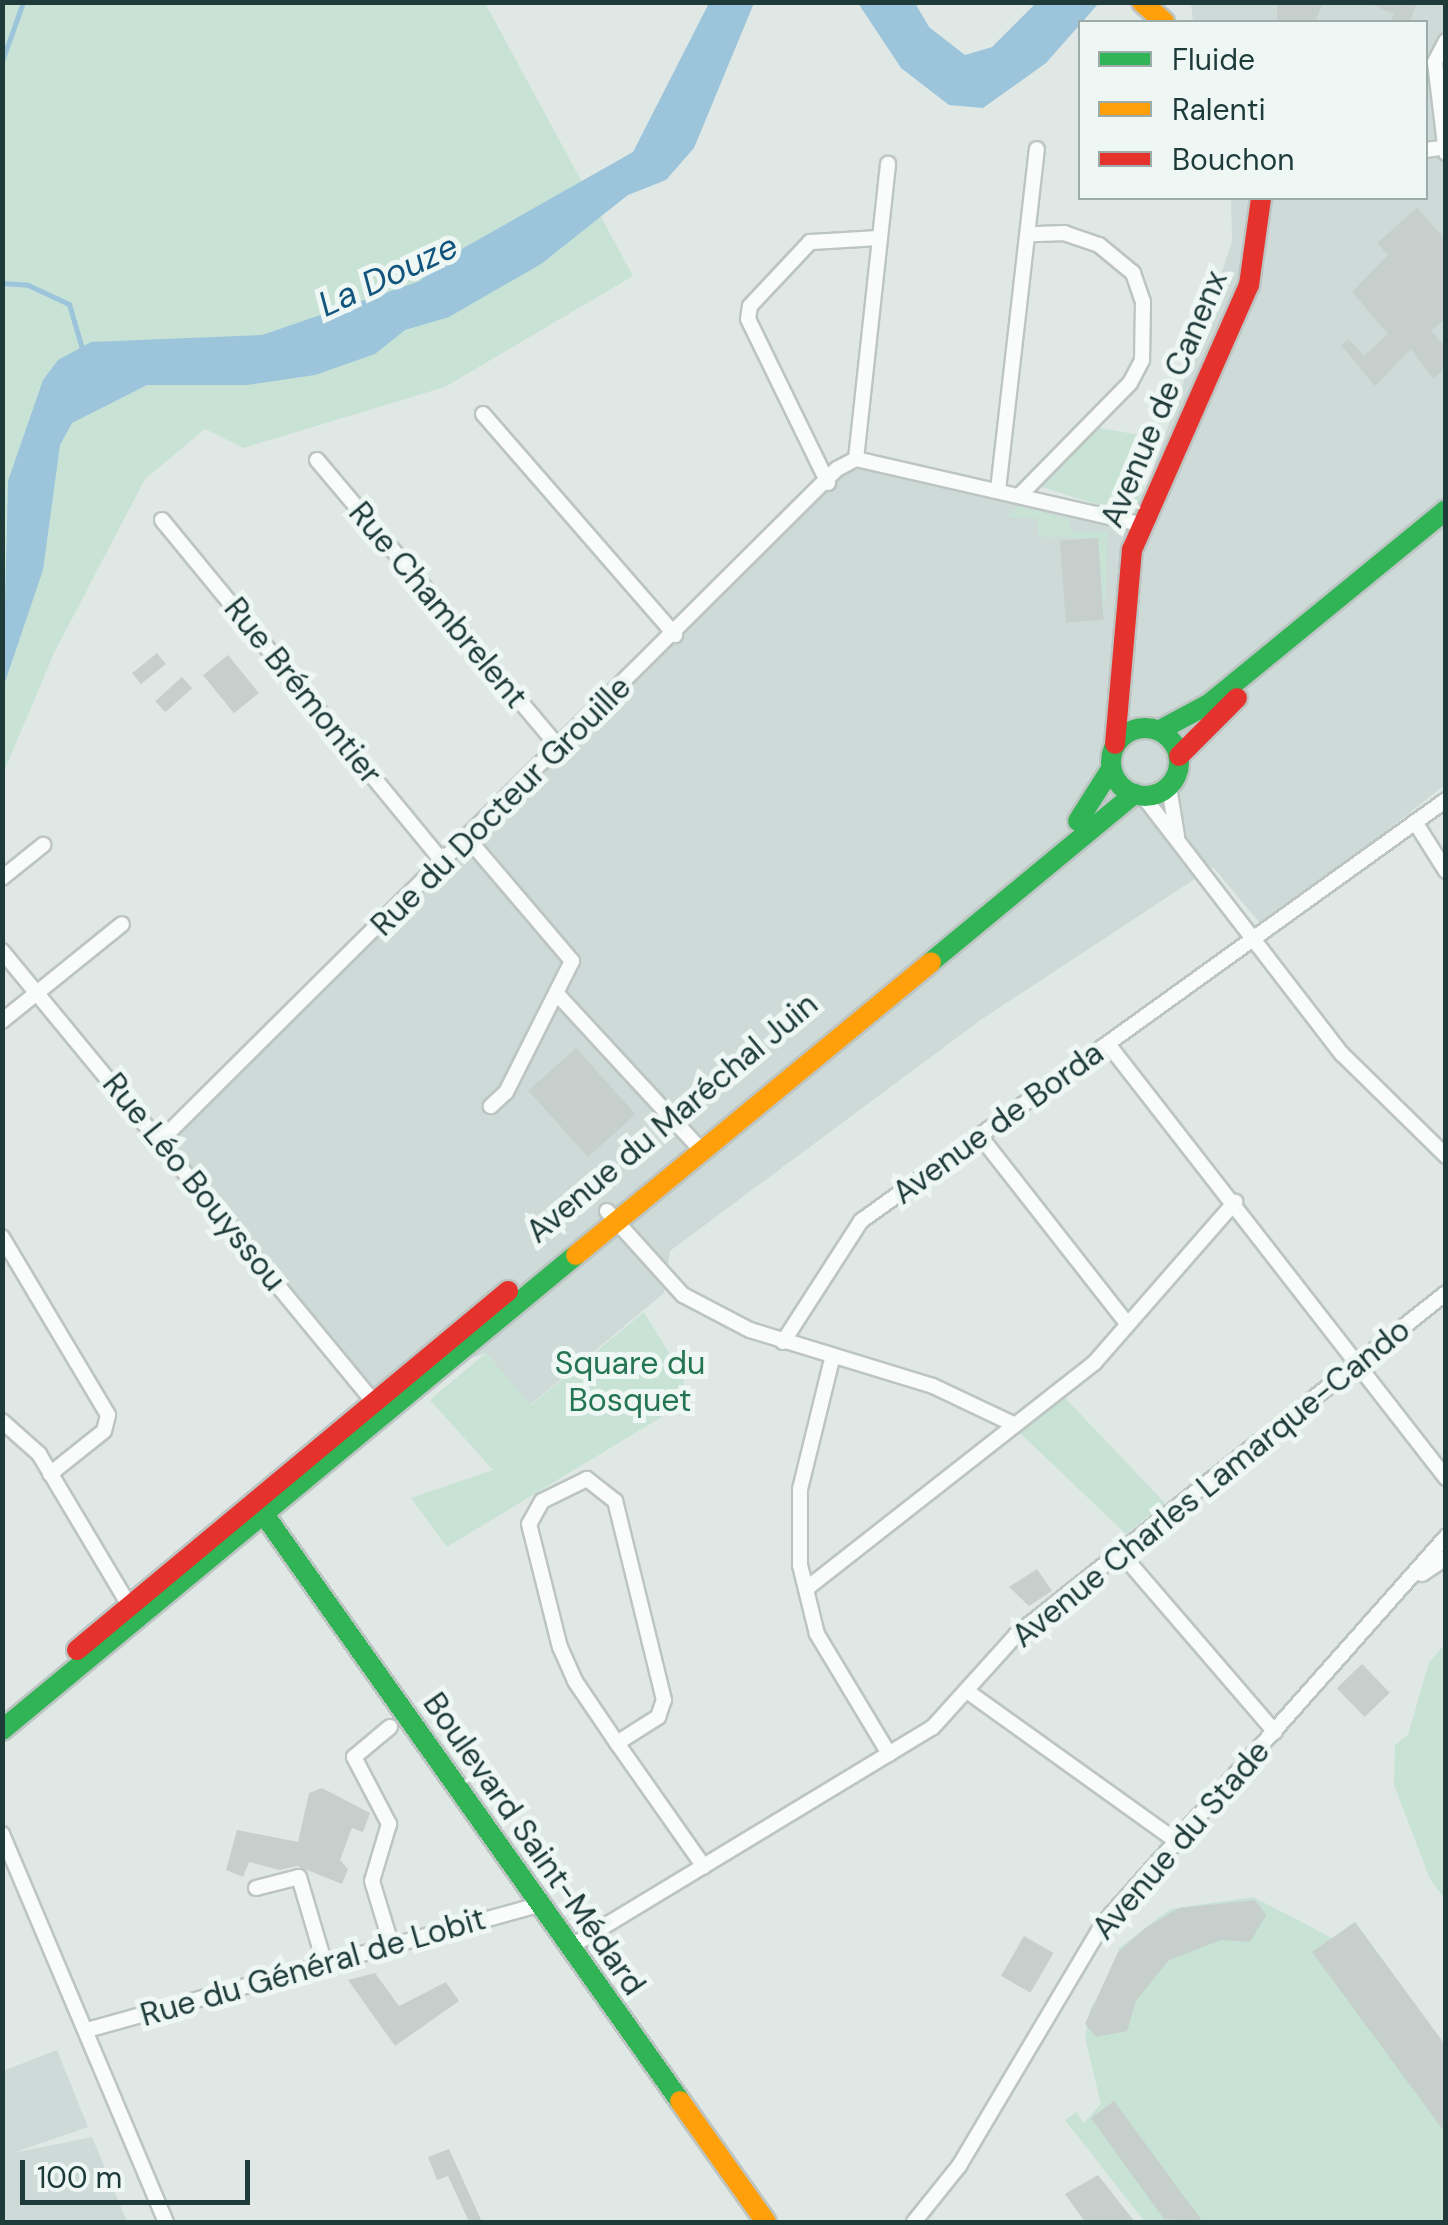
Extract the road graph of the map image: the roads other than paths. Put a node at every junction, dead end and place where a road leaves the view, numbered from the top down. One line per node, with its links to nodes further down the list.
1 (1142, 2): 2 (main road)
2 (1162, 20)
3 (1446, 40): 5 (street)
4 (1038, 149): 8 (street)
5 (1437, 150)
6 (888, 164): 9 (street)
7 (1261, 200): 18 (main road, Avenue de Canenx)
8 (1031, 234): 14 (street); 15 (street)
9 (880, 238): 11 (street); 13 (street)
10 (483, 414): 20 (street)
11 (856, 459): 13 (street, Rue du Docteur Grouille); 14 (street)
12 (317, 460): 24 (street, Rue Chambrelent)
13 (828, 483): 20 (street, Rue du Docteur Grouille)
14 (998, 490): 15 (street)
15 (1020, 495): 18 (street)
16 (1446, 510): 22 (main road)
17 (162, 520): 34 (street, Rue Brémontier)
18 (1140, 524): 21 (main road, Avenue de Canenx)
19 (1446, 526): 25 (main road)
20 (675, 635): 24 (street, Rue du Docteur Grouille)
21 (1122, 684): 22 (main road); 23 (main road, Avenue de Canenx)
22 (1156, 729): 23 (main road); 25 (main road)
23 (1116, 744): 26 (main road)
24 (560, 749): 32 (street, Rue du Docteur Grouille)
25 (1179, 756): 27 (main road)
26 (1111, 769): 28 (main road); 47 (main road, Avenue du Maréchal Juin)
27 (1169, 786): 28 (main road); 31 (street)
28 (1138, 795): 31 (street); 47 (main road, Avenue du Maréchal Juin)
29 (1446, 800): 30 (street, Avenue de Borda)
30 (1415, 822): 35 (street); 38 (street, Avenue de Borda)
31 (1177, 836): 38 (street)
32 (469, 840): 34 (street, Rue du Docteur Grouille); 41 (street)
33 (42, 846): 36 (street)
34 (444, 863): 46 (street, Rue du Docteur Grouille)
35 (1446, 871)
36 (2, 878)
37 (122, 924): 40 (street)
38 (1253, 941): 43 (street, Avenue de Borda); 48 (street)
39 (2, 951): 40 (street, Rue Léo Bouyssou)
40 (37, 993): 42 (street); 46 (street, Rue Léo Bouyssou)
41 (558, 995): 44 (street); 47 (street)
42 (2, 1021)
43 (1108, 1044): 45 (street, Avenue de Borda); 49 (street)
44 (490, 1106)
45 (980, 1136): 53 (street); 54 (street, Avenue de Borda)
46 (160, 1140): 57 (street, Rue Léo Bouyssou)
47 (696, 1144): 50 (main road, Avenue du Maréchal Juin)
48 (1446, 1156)
49 (1235, 1202): 53 (street); 56 (street)
50 (611, 1215): 54 (street); 57 (main road, Avenue du Maréchal Juin)
51 (2, 1238): 60 (street)
52 (1446, 1293): 56 (street, Avenue Charles Lamarque-Cando)
53 (1126, 1322): 59 (street)
54 (783, 1342): 55 (street)
55 (832, 1359): 59 (street); 67 (street)
56 (1361, 1361): 61 (street); 64 (street, Avenue Charles Lamarque-Cando)
57 (379, 1408): 62 (main road, Avenue du Maréchal Juin)
58 (2, 1421): 60 (street)
59 (1012, 1424): 67 (street)
60 (50, 1474): 68 (street)
61 (1446, 1478)
62 (259, 1507): 68 (main road, Avenue du Maréchal Juin); 80 (main road, Boulevard Saint-Médard)
63 (1446, 1538): 66 (street, Avenue du Stade)
64 (1121, 1553): 69 (street, Avenue Charles Lamarque-Cando); 73 (street)
65 (1446, 1558): 66 (street, Avenue du Stade)
66 (1413, 1580): 73 (street, Avenue du Stade)
67 (806, 1589): 75 (street)
68 (133, 1613): 70 (main road); 72 (main road)
69 (970, 1694): 75 (street, Avenue Charles Lamarque-Cando); 77 (street)
70 (2, 1714)
71 (390, 1727): 82 (street)
72 (2, 1730)
73 (1275, 1732): 77 (street, Avenue du Stade)
74 (618, 1743): 74 (street); 78 (street)
75 (889, 1754): 78 (street, Avenue Charles Lamarque-Cando)
76 (2, 1834): 84 (street)
77 (1175, 1840): 87 (street, Avenue du Stade)
78 (704, 1867): 81 (street, Avenue Charles Lamarque-Cando)
79 (256, 1888): 83 (street)
80 (540, 1904): 81 (main road, Boulevard Saint-Médard); 82 (street, Rue du Général de Lobit)
81 (570, 1946): 86 (main road, Boulevard Saint-Médard)
82 (392, 1947): 83 (street, Rue du Général de Lobit)
83 (325, 1965): 84 (street, Rue du Général de Lobit)
84 (87, 2030): 85 (street)
85 (166, 2222)
86 (766, 2222)
87 (914, 2222)

